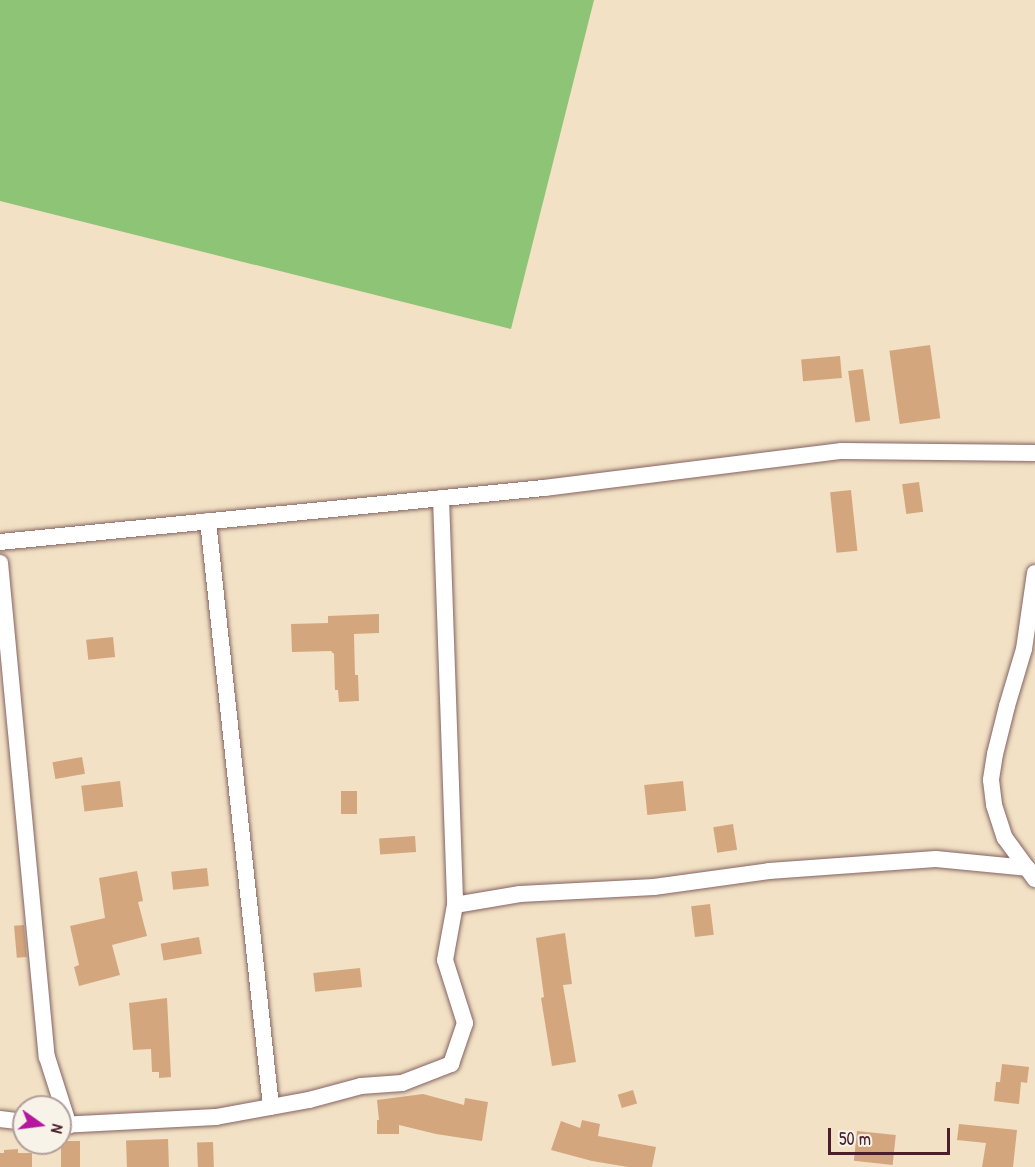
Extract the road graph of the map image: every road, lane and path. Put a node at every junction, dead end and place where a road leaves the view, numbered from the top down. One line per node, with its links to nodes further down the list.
1 (1035, 453): 2 (street)
2 (441, 498): 3 (street); 8 (street)
3 (208, 521): 4 (street); 10 (street)
4 (0, 542)
5 (0, 563): 9 (street)
6 (1035, 573): 7 (street)
7 (1031, 873): 8 (street)
8 (455, 905): 10 (street)
9 (56, 1095)
10 (271, 1107): 11 (street)
11 (72, 1126)

